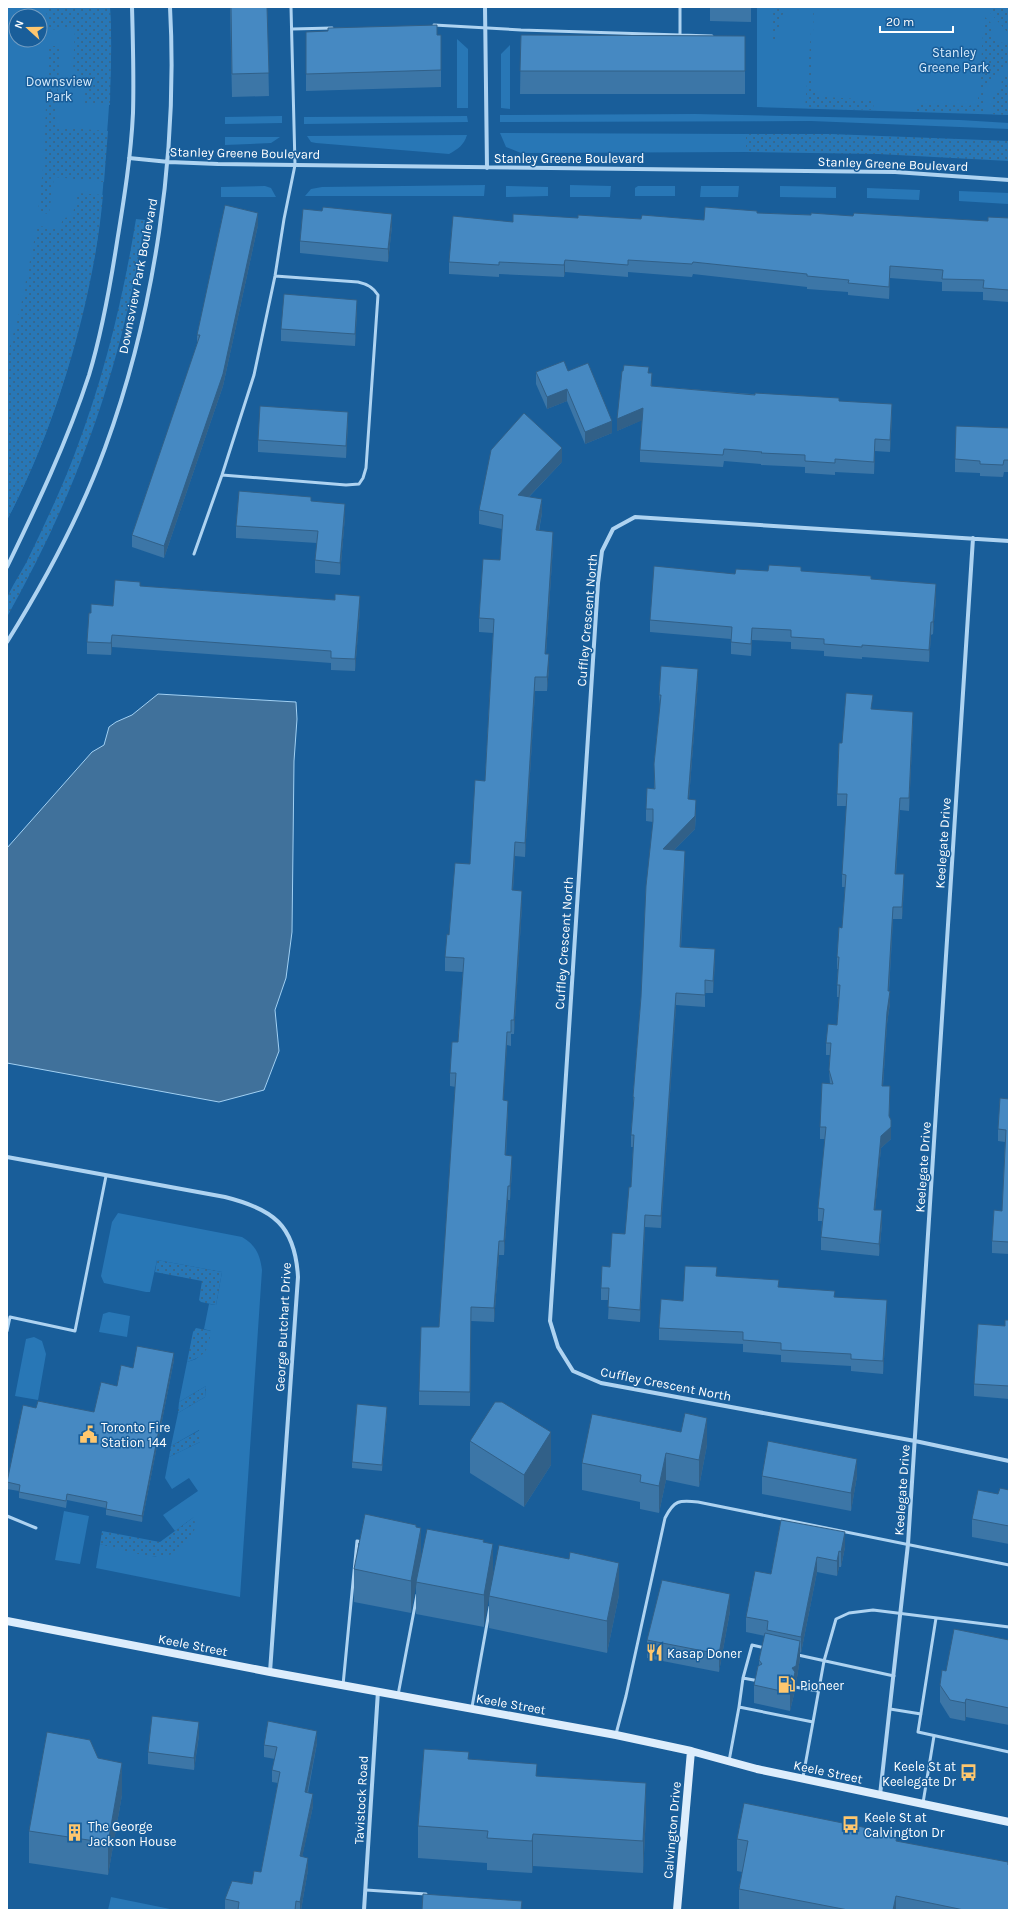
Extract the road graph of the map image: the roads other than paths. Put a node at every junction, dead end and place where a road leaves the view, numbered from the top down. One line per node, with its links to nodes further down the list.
1 (132, 7): 12 (street, Downsview Park Boulevard)
2 (170, 7): 13 (street, Downsview Park Boulevard)
3 (291, 7): 9 (lane)
4 (485, 7): 8 (street)
5 (680, 7): 10 (lane)
6 (432, 25): 8 (lane)
7 (339, 28): 9 (lane)
8 (486, 28): 10 (lane); 15 (street)
9 (292, 29): 14 (lane)
10 (680, 34): 11 (lane)
11 (715, 36)
12 (129, 158): 13 (street, Stanley Greene Boulevard); 22 (street, Downsview Park Boulevard)
13 (169, 162): 14 (street, Stanley Greene Boulevard); 23 (street, Downsview Park Boulevard)
14 (295, 165): 15 (street, Stanley Greene Boulevard); 17 (lane)
15 (487, 168): 16 (street, Stanley Greene Boulevard)
16 (1009, 180)
17 (275, 276): 18 (lane); 18 (lane)
18 (222, 476): 21 (lane)
19 (973, 538): 20 (street, Cuffley Crescent North); 27 (street, Keelegate Drive); 27 (street, Cuffley Crescent North)
20 (1009, 541)
21 (194, 554)
22 (7, 567)
23 (7, 642)
24 (7, 1157): 25 (street, George Butchart Drive)
25 (106, 1176): 26 (lane); 43 (street, George Butchart Drive)
26 (7, 1331)
27 (915, 1441): 28 (street, Cuffley Crescent North); 32 (street, Keelegate Drive)
28 (1009, 1461)
29 (7, 1516): 30 (lane)
30 (36, 1528)
31 (365, 1542): 47 (lane)
32 (908, 1544): 33 (lane); 36 (street, Keelegate Drive); 57 (lane)
33 (1009, 1565)
34 (418, 1592): 51 (lane)
35 (491, 1600): 53 (lane)
36 (900, 1613): 37 (lane); 42 (lane); 44 (street, Keelegate Drive)
37 (936, 1618): 39 (lane); 55 (lane)
38 (7, 1621): 43 (main road, Keele Street)
39 (1009, 1627)
40 (766, 1648): 45 (lane)
41 (795, 1655): 42 (lane)
42 (824, 1661): 44 (lane); 50 (lane)
43 (270, 1672): 47 (main road, Keele Street)
44 (894, 1676): 54 (street, Keelegate Drive)
45 (743, 1678): 46 (lane); 52 (lane)
46 (759, 1680)
47 (343, 1685): 49 (main road, Keele Street)
48 (795, 1687): 50 (lane)
49 (378, 1691): 51 (main road, Keele Street); 66 (street, Tavistock Road)
50 (818, 1691): 56 (lane)
51 (398, 1695): 53 (main road, Keele Street)
52 (739, 1707): 56 (lane); 61 (lane)
53 (472, 1708): 57 (main road, Keele Street)
54 (890, 1709): 55 (lane); 63 (street, Keelegate Drive)
55 (921, 1714): 58 (lane)
56 (813, 1722): 62 (lane)
57 (616, 1735): 59 (main road, Keele Street)
58 (934, 1736): 60 (lane); 64 (lane)
59 (691, 1751): 61 (main road, Keele Street); 69 (main road, Calvington Drive)
60 (1009, 1752)
61 (729, 1761): 62 (main road, Keele Street)
62 (803, 1779): 63 (main road, Keele Street)
63 (880, 1795): 64 (main road, Keele Street)
64 (923, 1804): 65 (main road, Keele Street)
65 (1009, 1822)
66 (366, 1890): 67 (lane); 68 (street, Tavistock Road)
67 (429, 1894)
68 (364, 1910)
69 (677, 1910)

